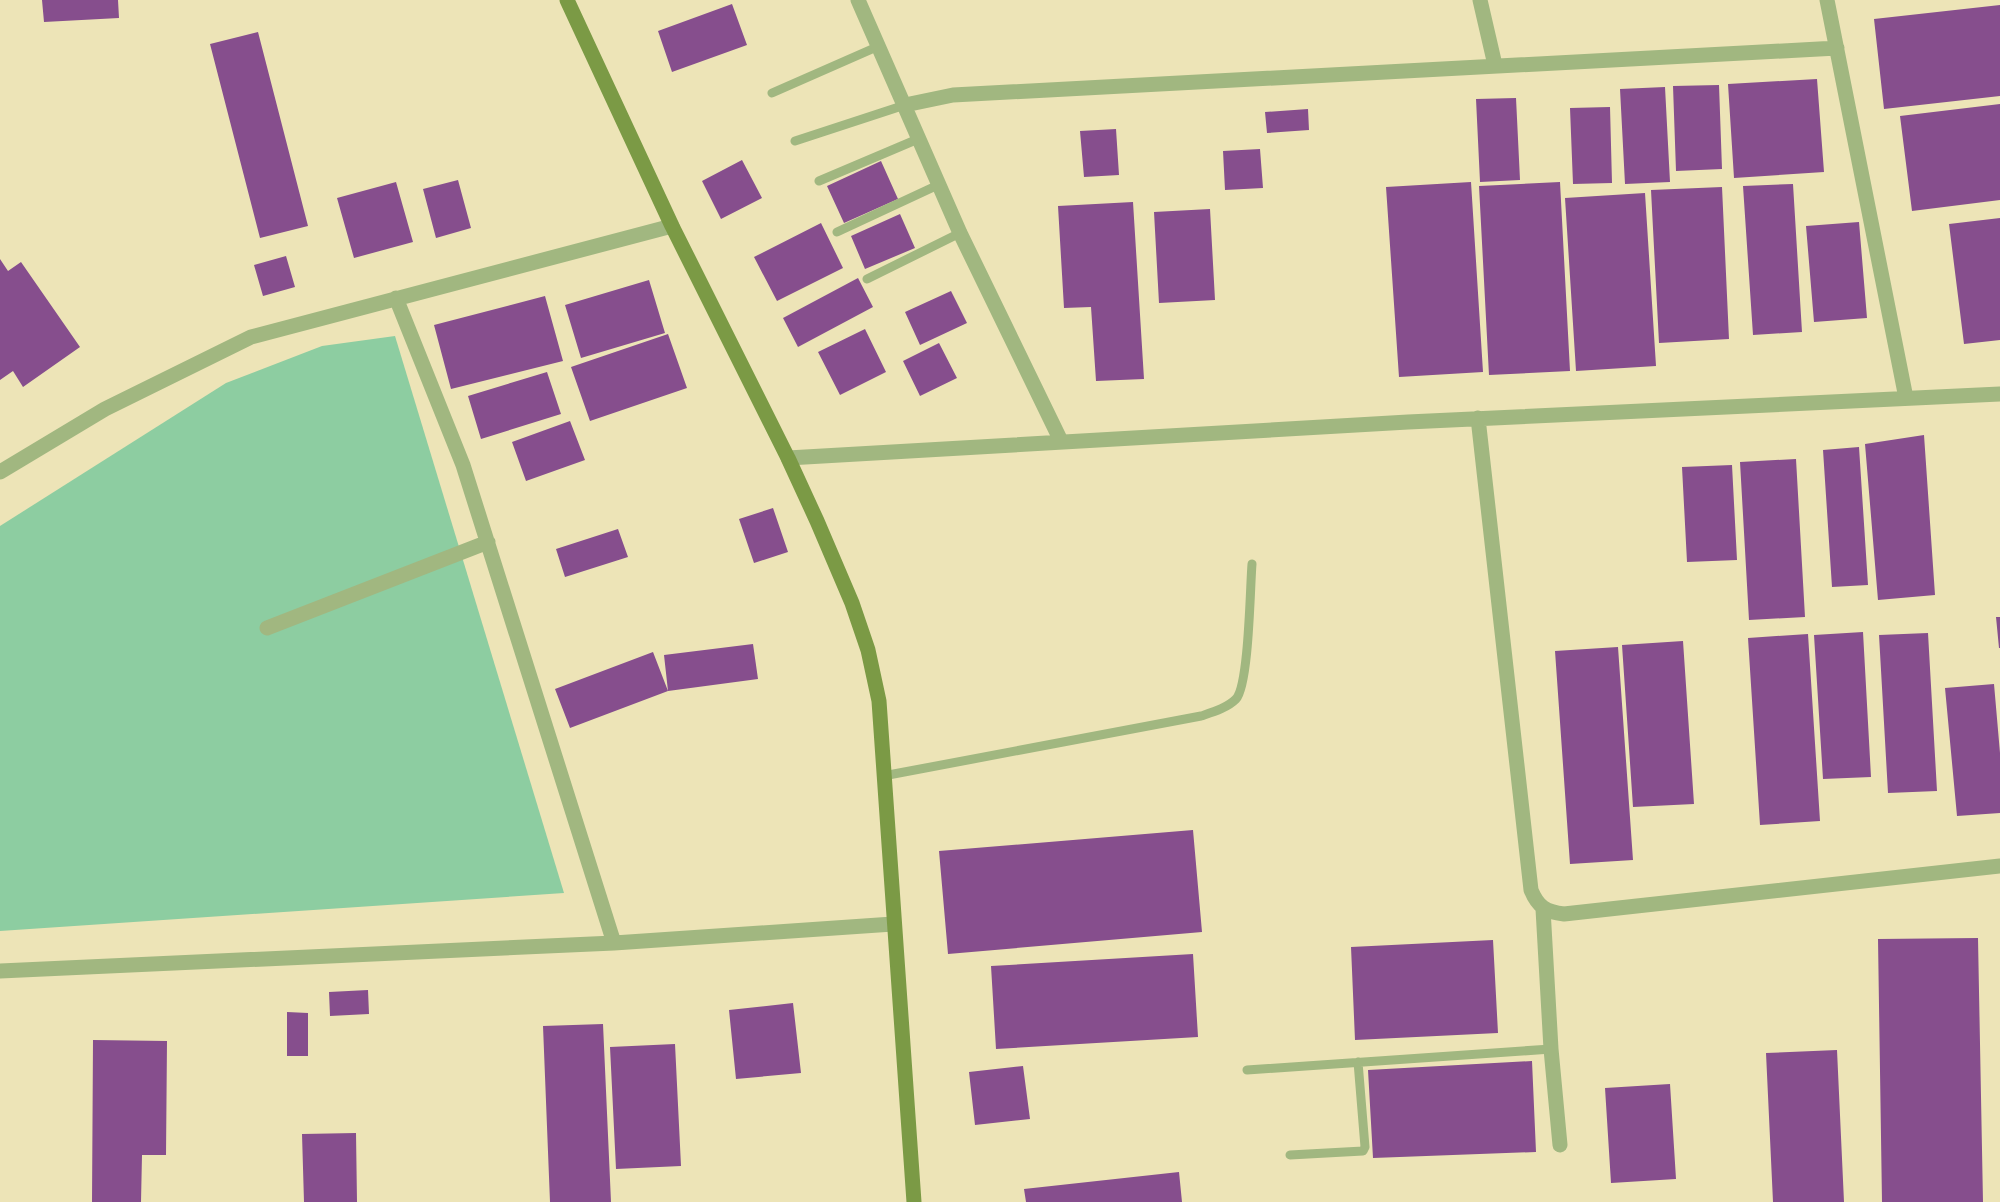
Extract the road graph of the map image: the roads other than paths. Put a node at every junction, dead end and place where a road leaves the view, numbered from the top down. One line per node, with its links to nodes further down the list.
1 (567, 0): 14 (street)
2 (858, 0): 5 (street)
3 (1480, 0): 7 (street)
4 (1827, 0): 6 (street)
5 (879, 46): 8 (lane); 9 (street)
6 (1837, 48): 7 (street); 20 (street)
7 (1496, 65): 9 (street)
8 (772, 93)
9 (905, 105): 10 (street); 11 (lane)
10 (918, 139): 12 (lane); 13 (street)
11 (795, 141)
12 (819, 181)
13 (938, 185): 15 (lane); 16 (street)
14 (672, 226): 18 (street); 23 (street)
15 (837, 232)
16 (960, 233): 17 (lane); 22 (street)
17 (867, 279)
18 (396, 298): 24 (street); 25 (street)
19 (2000, 394): 20 (street)
20 (1906, 398): 21 (street)
21 (1478, 418): 22 (street); 30 (street)
22 (1060, 441): 23 (street)
23 (788, 458): 28 (street)
24 (0, 472)
25 (488, 542): 27 (street); 32 (street)
26 (1252, 564): 28 (lane)
27 (267, 628)
28 (883, 776): 31 (street)
29 (2000, 866): 30 (street)
30 (1543, 909): 34 (street)
31 (893, 924): 32 (street); 39 (street)
32 (614, 943): 33 (street)
33 (0, 971)
34 (1551, 1049): 35 (lane); 37 (street)
35 (1358, 1062): 36 (lane); 38 (lane)
36 (1247, 1070)
37 (1560, 1145)
38 (1290, 1155)
39 (914, 1202)

